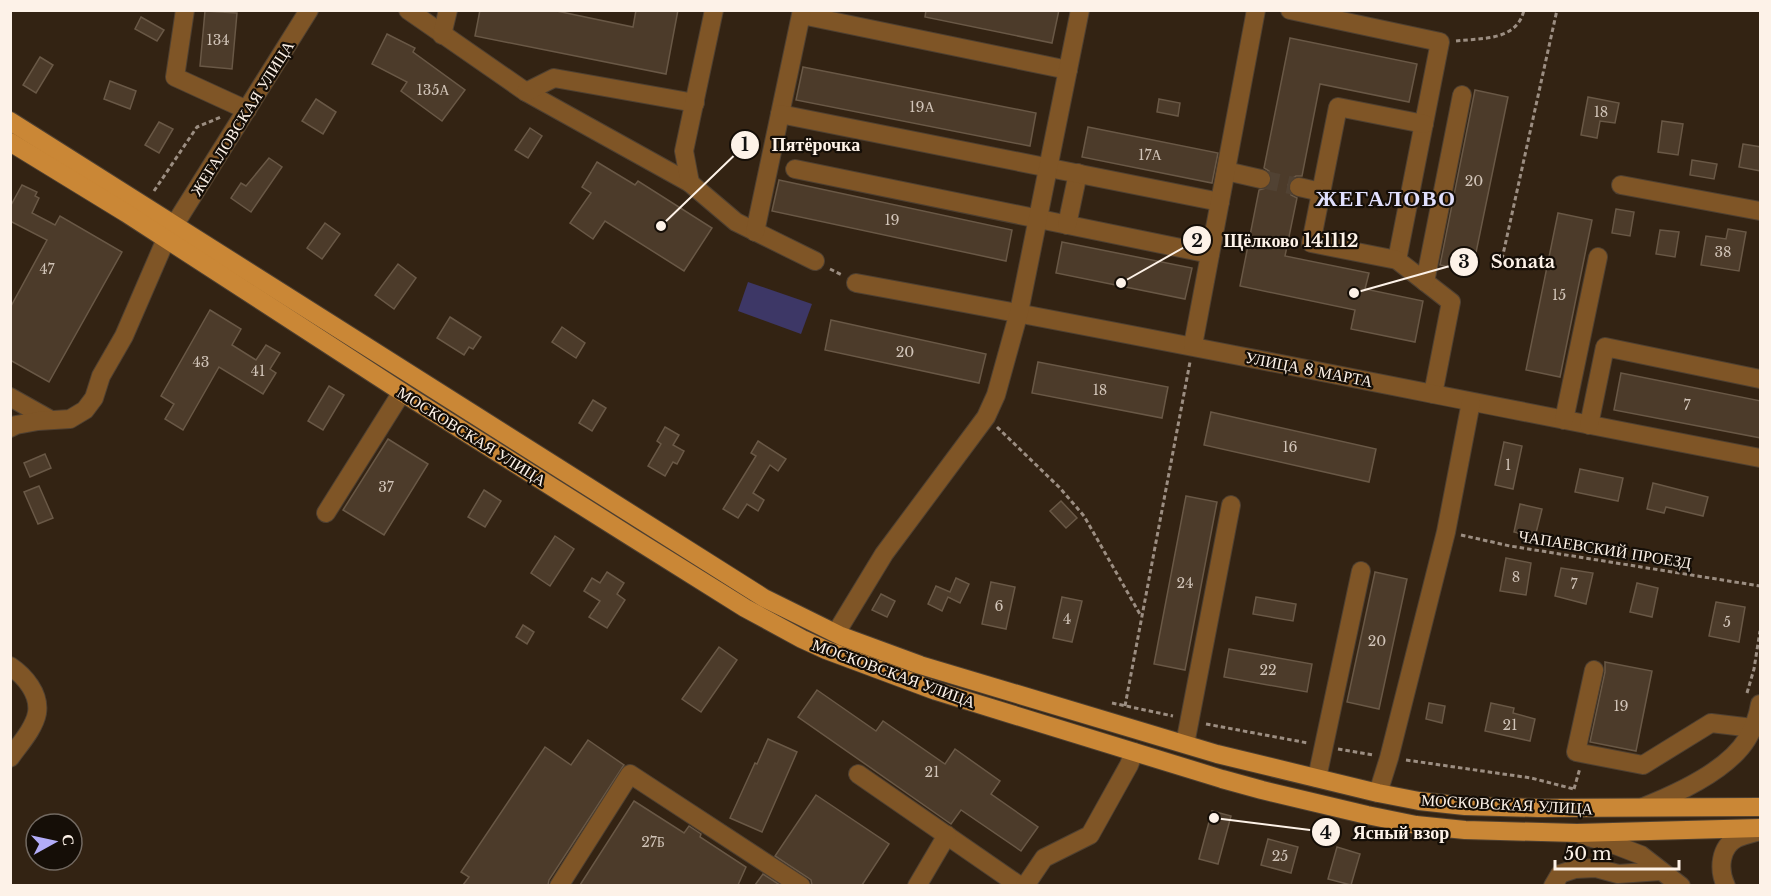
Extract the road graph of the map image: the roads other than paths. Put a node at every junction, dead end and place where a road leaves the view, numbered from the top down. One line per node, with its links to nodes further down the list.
1 (185, 10): 15 (street)
2 (309, 10): 15 (street, ЖЕГАЛОВСКАЯ УЛИЦА)
3 (408, 10): 10 (street)
4 (448, 10): 10 (street)
5 (714, 10): 14 (street)
6 (1080, 10): 11 (street)
7 (1256, 10): 22 (street)
8 (1290, 10): 18 (street)
9 (802, 13): 11 (street); 16 (street)
10 (442, 34): 12 (street)
11 (1068, 70): 20 (street)
12 (526, 92): 14 (street); 25 (street)
13 (1462, 95): 39 (street)
14 (695, 103): 25 (street)
15 (247, 110): 33 (street, ЖЕГАЛОВСКАЯ УЛИЦА)
16 (780, 114): 20 (street); 34 (street)
17 (10, 121): 33 (main road, МОСКОВСКАЯ УЛИЦА)
18 (1424, 124): 28 (street); 37 (street)
19 (10, 142): 33 (main road, МОСКОВСКАЯ УЛИЦА)
20 (1048, 166): 23 (street); 31 (street)
21 (795, 169): 31 (street)
22 (1226, 171): 24 (street); 29 (street)
23 (1078, 173): 29 (street); 32 (street)
24 (1262, 179)
25 (690, 183): 34 (street)
26 (1622, 185): 30 (street)
27 (1299, 188): 28 (street)
28 (1321, 192): 37 (street)
29 (1220, 202): 35 (street)
30 (1761, 211)
31 (1038, 219): 32 (street); 41 (street)
32 (1067, 225): 35 (street)
33 (171, 232): 44 (main road, МОСКОВСКАЯ УЛИЦА); 48 (street, ЖЕГАЛОВСКАЯ УЛИЦА); 56 (main road, МОСКОВСКАЯ УЛИЦА)
34 (755, 232): 38 (street)
35 (1210, 254): 42 (street)
36 (1598, 257): 49 (street)
37 (1397, 260): 39 (street)
38 (815, 261)
39 (1425, 282): 45 (street)
40 (856, 283): 41 (street, УЛИЦА 8 МАРТА)
41 (1019, 312): 42 (street, УЛИЦА 8 МАРТА); 56 (street)
42 (1193, 345): 45 (street, УЛИЦА 8 МАРТА)
43 (1761, 379): 50 (street)
44 (402, 392): 54 (street); 62 (main road, МОСКОВСКАЯ УЛИЦА)
45 (1433, 394): 47 (street, УЛИЦА 8 МАРТА)
46 (10, 397): 48 (street)
47 (1471, 402): 49 (street, УЛИЦА 8 МАРТА); 66 (street)
48 (51, 420): 51 (street, ЖЕГАЛОВСКАЯ УЛИЦА)
49 (1564, 420): 50 (street, УЛИЦА 8 МАРТА)
50 (1589, 425): 52 (street, УЛИЦА 8 МАРТА)
51 (10, 428)
52 (1761, 458)
53 (1231, 504): 61 (street)
54 (326, 513)
55 (1361, 571): 65 (street)
56 (836, 633): 61 (main road, МОСКОВСКАЯ УЛИЦА)
57 (10, 666): 63 (street)
58 (1594, 670): 60 (street)
59 (1761, 704): 60 (street)
60 (1745, 727): 68 (street)
61 (1185, 744): 65 (main road, МОСКОВСКАЯ УЛИЦА)
62 (1134, 752): 70 (main road, МОСКОВСКАЯ УЛИЦА); 77 (street)
63 (10, 758)
64 (858, 774): 71 (street)
65 (1317, 778): 66 (main road, МОСКОВСКАЯ УЛИЦА)
66 (1378, 793): 68 (main road, МОСКОВСКАЯ УЛИЦА)
67 (1761, 807): 68 (main road, МОСКОВСКАЯ УЛИЦА)
68 (1641, 808)
69 (1761, 829): 70 (main road, МОСКОВСКАЯ УЛИЦА); 80 (street)
70 (1577, 833): 72 (street)
71 (947, 835): 75 (street); 76 (street)
72 (1661, 871): 78 (street); 79 (street)
73 (560, 885): 74 (street)
74 (801, 885)
75 (917, 885)
76 (1020, 885)
77 (1025, 885)
78 (1553, 885)
79 (1681, 885)
80 (1726, 885)

